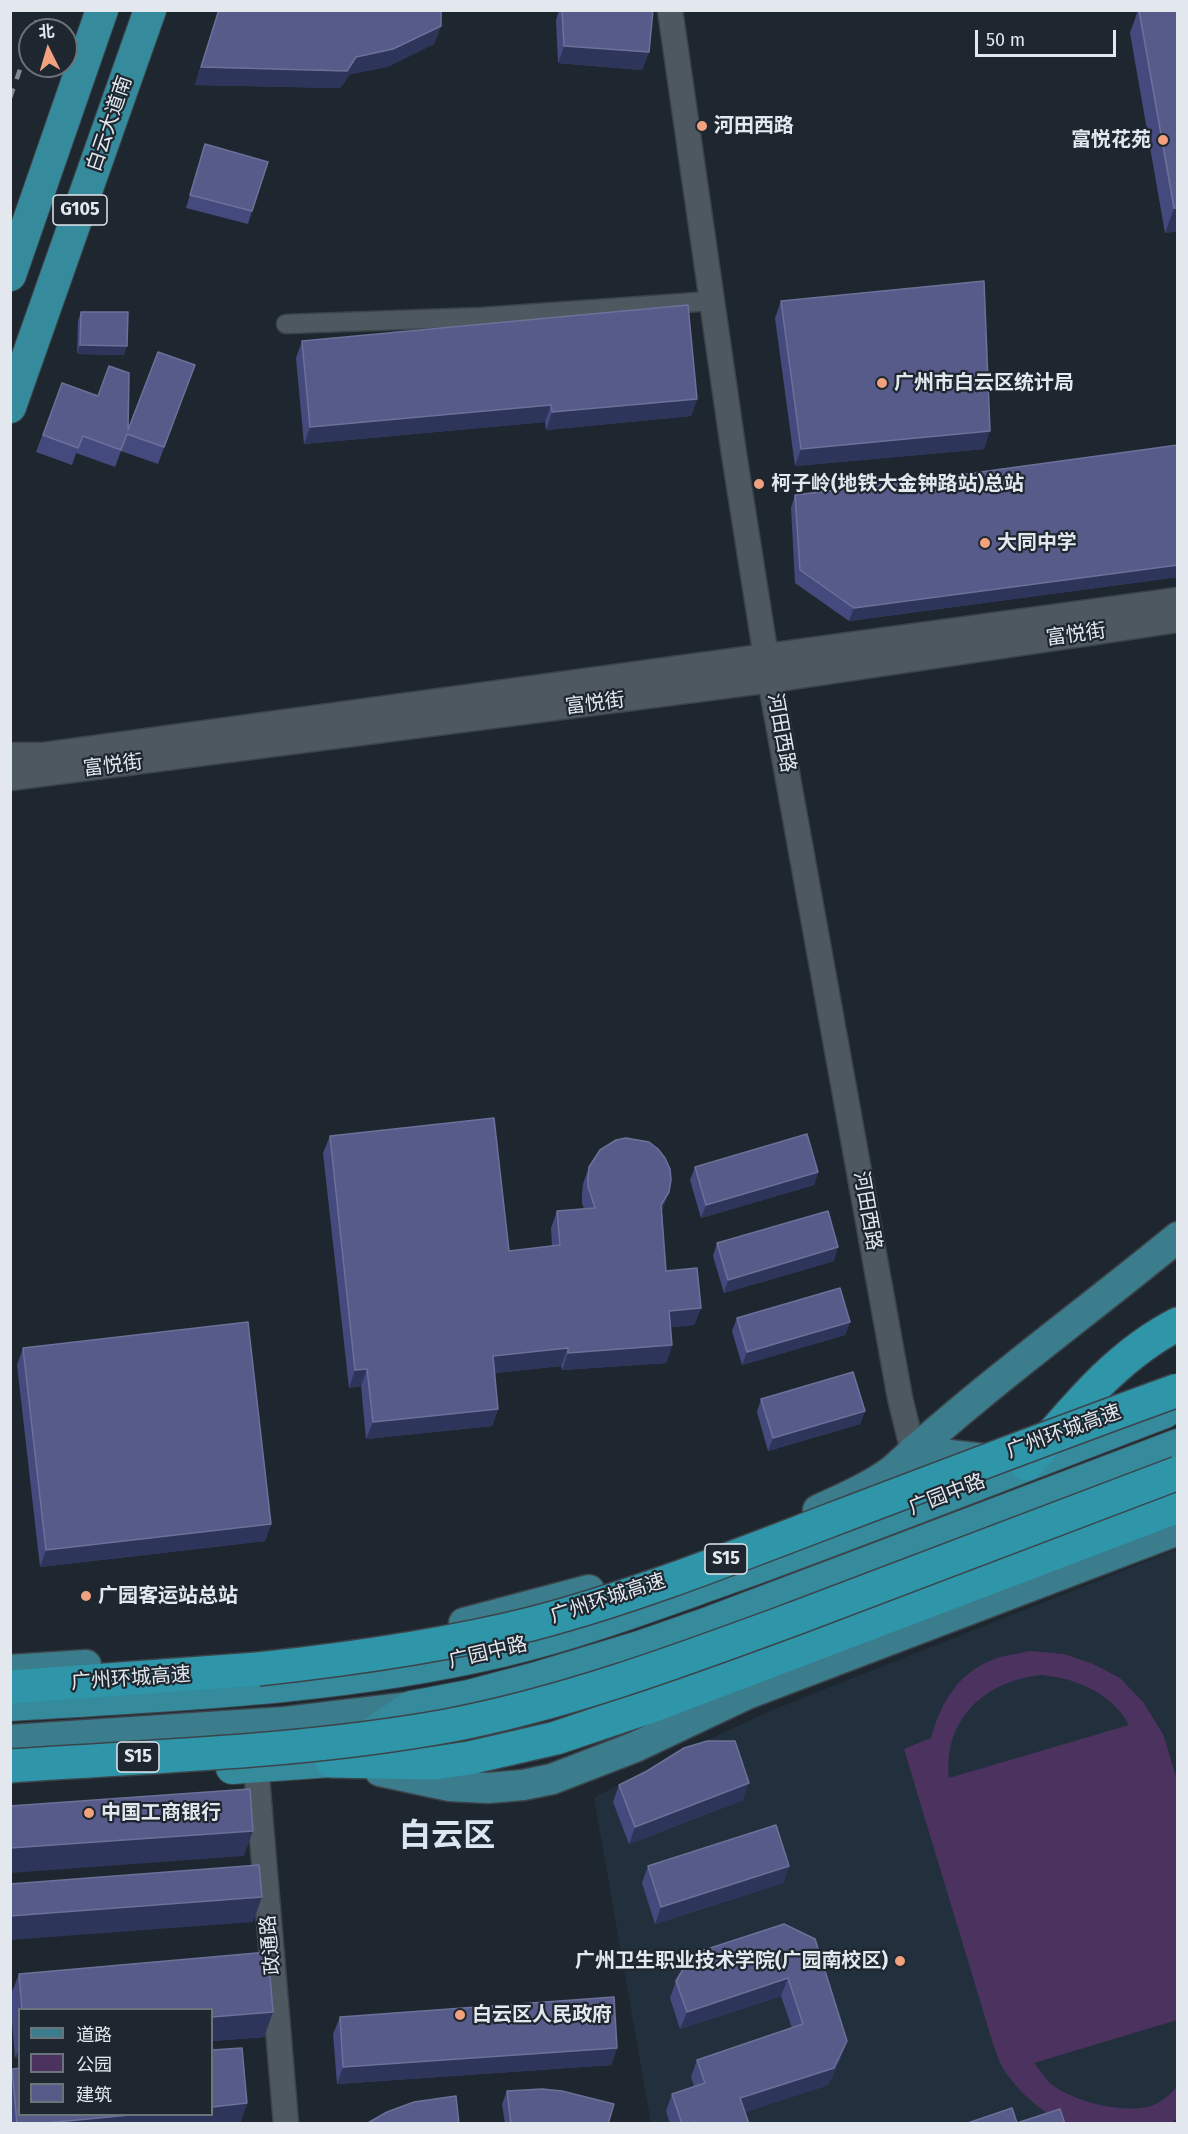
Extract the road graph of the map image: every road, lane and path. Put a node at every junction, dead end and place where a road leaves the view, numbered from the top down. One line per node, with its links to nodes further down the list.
1 (102, 10): 4 (highway, G105)
2 (670, 10): 5 (street, 河田西路)
3 (150, 11): 7 (highway, 白云大道南 / G105)
4 (10, 275)
5 (712, 301): 6 (street); 11 (street, 河田西路)
6 (286, 324)
7 (10, 407)
8 (1178, 600): 10 (street, 富悦街)
9 (1178, 620): 10 (street, 富悦街)
10 (939, 644): 11 (street, 富悦街)
11 (769, 668): 12 (street, 富悦街); 13 (street, 富悦街); 19 (street, 河田西路)
12 (10, 755)
13 (10, 778)
14 (1178, 1237): 19 (main road)
15 (1178, 1324): 20 (highway)
16 (1178, 1390): 33 (highway, 广州环城高速 / S15, bridge)
17 (1178, 1407): 20 (highway, 广园中路)
18 (1178, 1445): 27 (highway, 广园中路)
19 (913, 1451): 20 (main road); 25 (main road)
20 (1027, 1464): 26 (highway, 广园中路)
21 (1178, 1473): 40 (highway, S15, bridge)
22 (1178, 1487): 28 (main road)
23 (1178, 1506): 39 (highway)
24 (1178, 1530): 39 (main road)
25 (732, 1542): 26 (main road); 29 (main road)
26 (795, 1554): 32 (highway, 广园中路)
27 (842, 1573): 28 (main road); 30 (highway, 广园中路)
28 (942, 1578): 30 (main road)
29 (412, 1634): 31 (main road); 32 (main road)
30 (601, 1659): 35 (highway, 广园中路)
31 (10, 1670)
32 (341, 1680): 34 (highway, 广园中路)
33 (10, 1687)
34 (10, 1705)
35 (411, 1707): 36 (main road, 广园中路); 39 (highway)
36 (234, 1726): 37 (main road, 广园中路); 39 (main road)
37 (10, 1740)
38 (10, 1759): 42 (highway)
39 (332, 1761): 41 (highway)
40 (10, 1766)
41 (256, 1766): 42 (highway); 44 (street, 政通路)
42 (54, 1779): 43 (main road)
43 (10, 1782)
44 (286, 2124)

